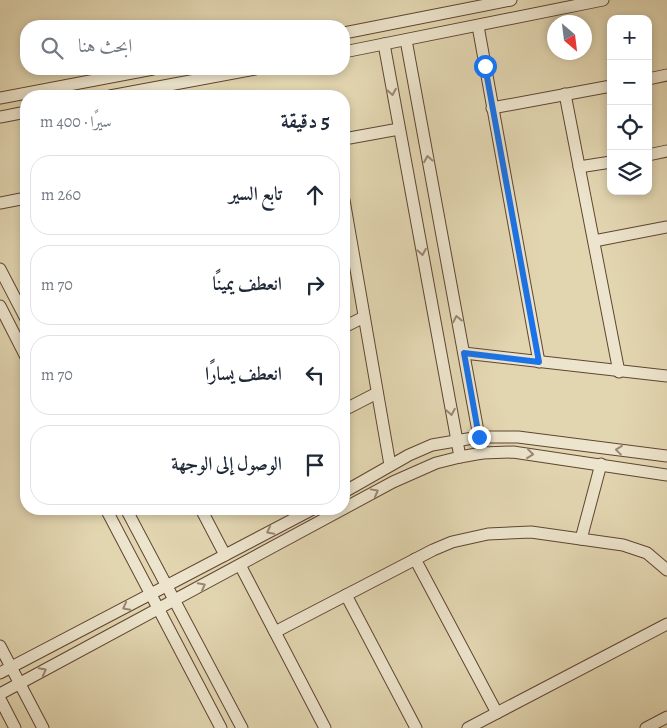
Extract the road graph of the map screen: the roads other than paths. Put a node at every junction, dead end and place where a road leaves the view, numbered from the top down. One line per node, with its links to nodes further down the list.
1 (511, 0): 4 (street)
2 (603, 0): 3 (street)
3 (478, 26): 5 (street); 18 (street)
4 (350, 31)
5 (406, 40): 6 (street); 38 (street, one-way to 5)
6 (384, 44): 7 (street); 21 (street, one-way to 21)
7 (350, 51)
8 (121, 75): 13 (street)
9 (231, 75): 14 (street)
10 (667, 75): 11 (street)
11 (652, 78)
12 (607, 87): 16 (street)
13 (42, 90)
14 (171, 90)
15 (20, 94): 17 (street)
16 (565, 94): 18 (street); 26 (street)
17 (0, 98)
18 (492, 108): 39 (street)
19 (20, 113): 20 (street)
20 (0, 117)
21 (399, 129): 22 (street); 45 (street, one-way to 45)
22 (350, 139)
23 (667, 151): 24 (street)
24 (652, 154)
25 (607, 163): 26 (street)
26 (579, 168): 30 (street)
27 (20, 199): 28 (street)
28 (0, 203)
29 (667, 228): 30 (street)
30 (594, 241): 40 (street)
31 (350, 242): 35 (street)
32 (0, 269): 34 (street)
33 (0, 306): 37 (street)
34 (20, 307)
35 (364, 317): 36 (street); 42 (street)
36 (350, 324)
37 (20, 344)
38 (464, 353): 39 (street); 44 (street)
39 (539, 362): 40 (street)
40 (619, 372): 41 (street)
41 (667, 376)
42 (377, 393): 43 (street); 50 (street)
43 (350, 407)
44 (479, 437): 45 (street); 46 (street); 47 (street, one-way to 44)
45 (456, 439): 48 (street); 50 (street)
46 (482, 453): 48 (street); 49 (street, one-way to 49)
47 (667, 456)
48 (460, 457): 53 (street, one-way to 48)
49 (601, 464): 51 (street); 59 (street)
50 (390, 465): 52 (street)
51 (667, 474)
52 (350, 488)
53 (350, 506)
54 (109, 515): 65 (street)
55 (129, 515): 64 (street)
56 (204, 515): 60 (street)
57 (302, 515): 60 (street, one-way to 60)
58 (333, 515): 62 (street, one-way to 58)
59 (582, 539): 61 (street); 63 (street)
60 (225, 555): 64 (street)
61 (415, 559): 66 (street); 77 (street)
62 (240, 565): 67 (street, one-way to 62); 70 (street)
63 (667, 570)
64 (167, 586): 65 (street); 67 (street)
65 (151, 594): 68 (street); 72 (street, one-way to 72)
66 (346, 595): 70 (street); 84 (street)
67 (174, 600): 68 (street); 82 (street)
68 (158, 609): 74 (street, one-way to 68); 81 (street)
69 (667, 624): 77 (street)
70 (275, 632): 83 (street)
71 (0, 646): 72 (street)
72 (11, 667): 73 (street); 74 (street)
73 (0, 673)
74 (20, 683): 75 (street); 80 (street)
75 (0, 694)
76 (0, 699): 79 (street)
77 (497, 713): 85 (street)
78 (667, 717): 86 (street)
79 (15, 728)
80 (43, 728)
81 (221, 728)
82 (242, 728)
83 (326, 728)
84 (416, 728)
85 (468, 728)
86 (646, 728)

